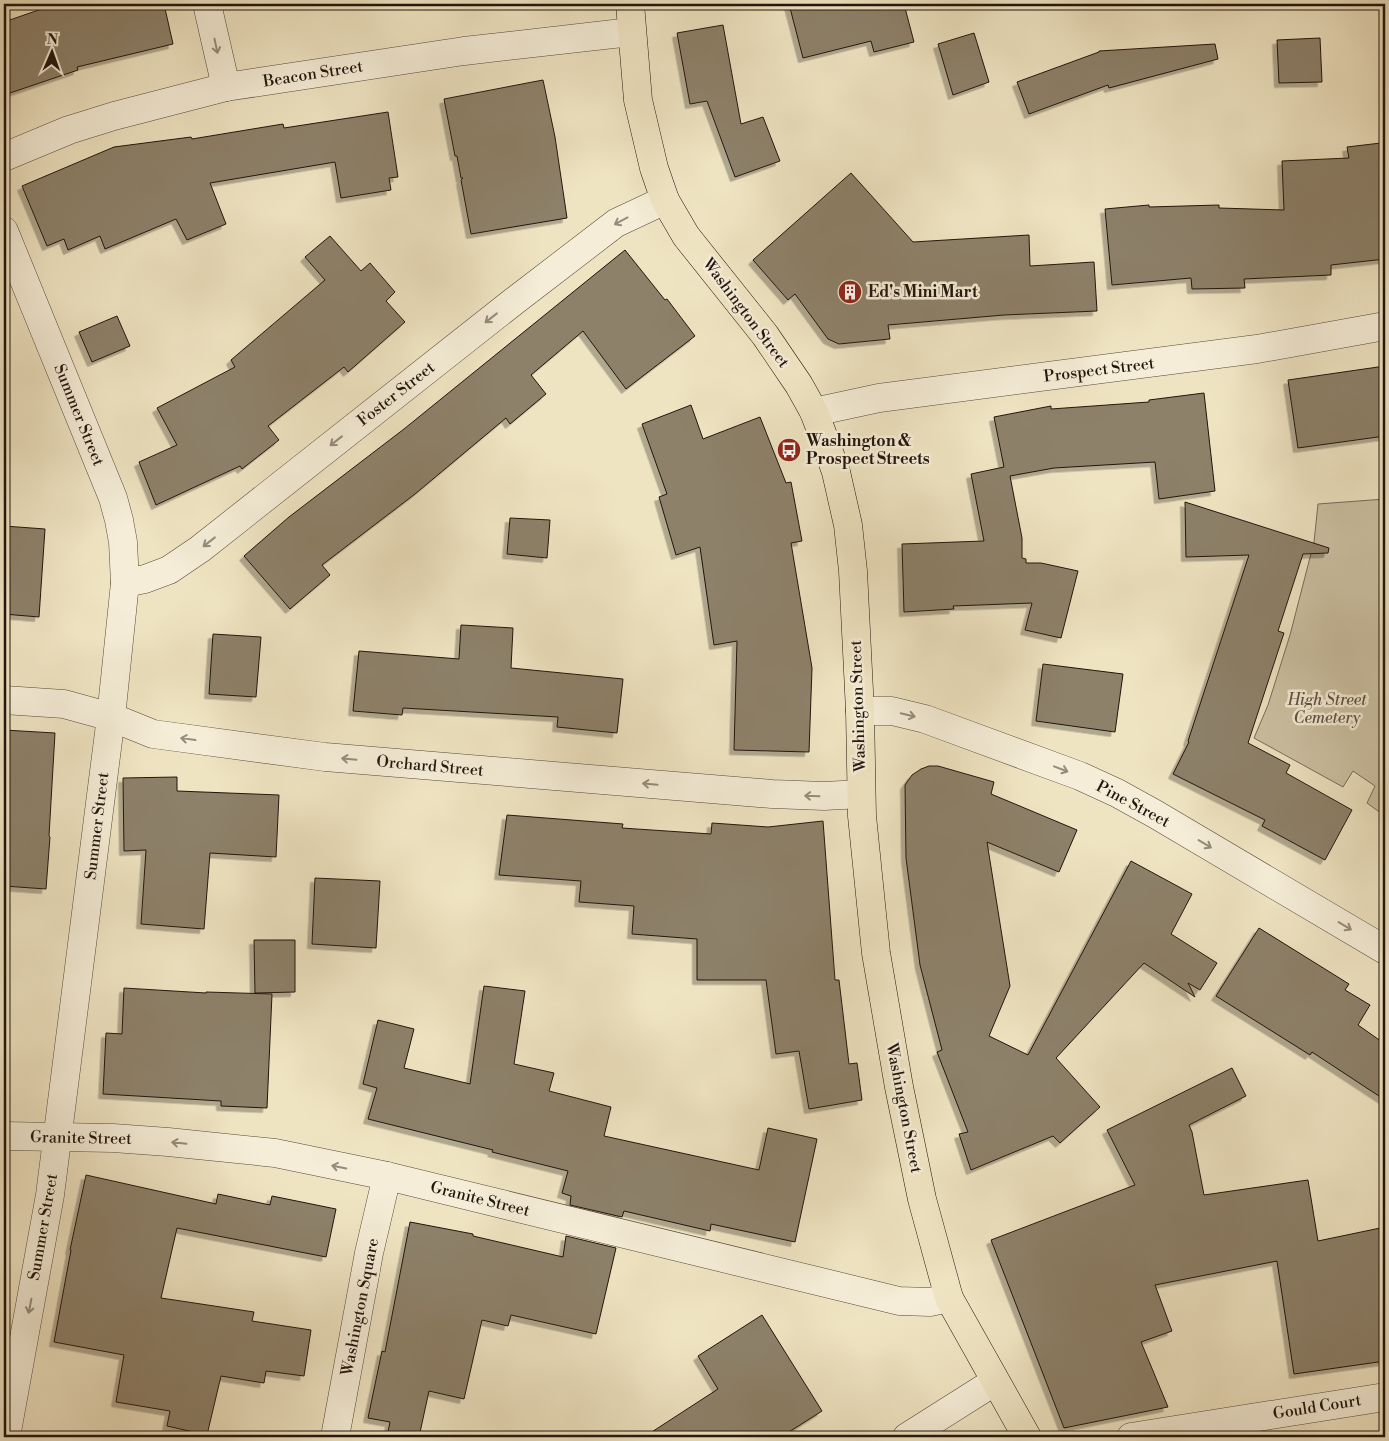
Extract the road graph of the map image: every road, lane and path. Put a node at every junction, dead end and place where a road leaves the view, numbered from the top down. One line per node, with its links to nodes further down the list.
1 (206, 4): 4 (street, one-way to 4)
2 (630, 4): 3 (main road, Washington Street)
3 (631, 32): 4 (street, Beacon Street); 6 (main road, Washington Street)
4 (226, 87): 5 (street, Beacon Street)
5 (4, 157)
6 (665, 200): 9 (main road, Washington Street); 10 (street, Foster Street, one-way to 10)
7 (4, 231): 10 (street, Summer Street)
8 (1385, 326): 9 (street, Prospect Street)
9 (814, 412): 12 (main road, Washington Street)
10 (125, 583): 13 (street, Summer Street)
11 (4, 700): 13 (street, Orchard Street)
12 (860, 711): 14 (main road, Washington Street); 15 (street, Pine Street, one-way to 15)
13 (111, 717): 14 (street, Orchard Street, one-way to 13); 17 (street, Summer Street)
14 (861, 794): 19 (main road, Washington Street)
15 (1385, 950)
16 (4, 1136): 17 (street, Granite Street)
17 (57, 1137): 18 (street, Granite Street, one-way to 17); 22 (street, Summer Street, one-way to 22)
18 (387, 1176): 19 (street, Granite Street); 23 (street, Washington Square)
19 (949, 1298): 20 (main road, Washington Street)
20 (994, 1382): 24 (street); 25 (main road, Washington Street)
21 (1385, 1397): 26 (street, Gould Court)
22 (6, 1437)
23 (335, 1437)
24 (907, 1437)
25 (1027, 1437)
26 (1131, 1437)

